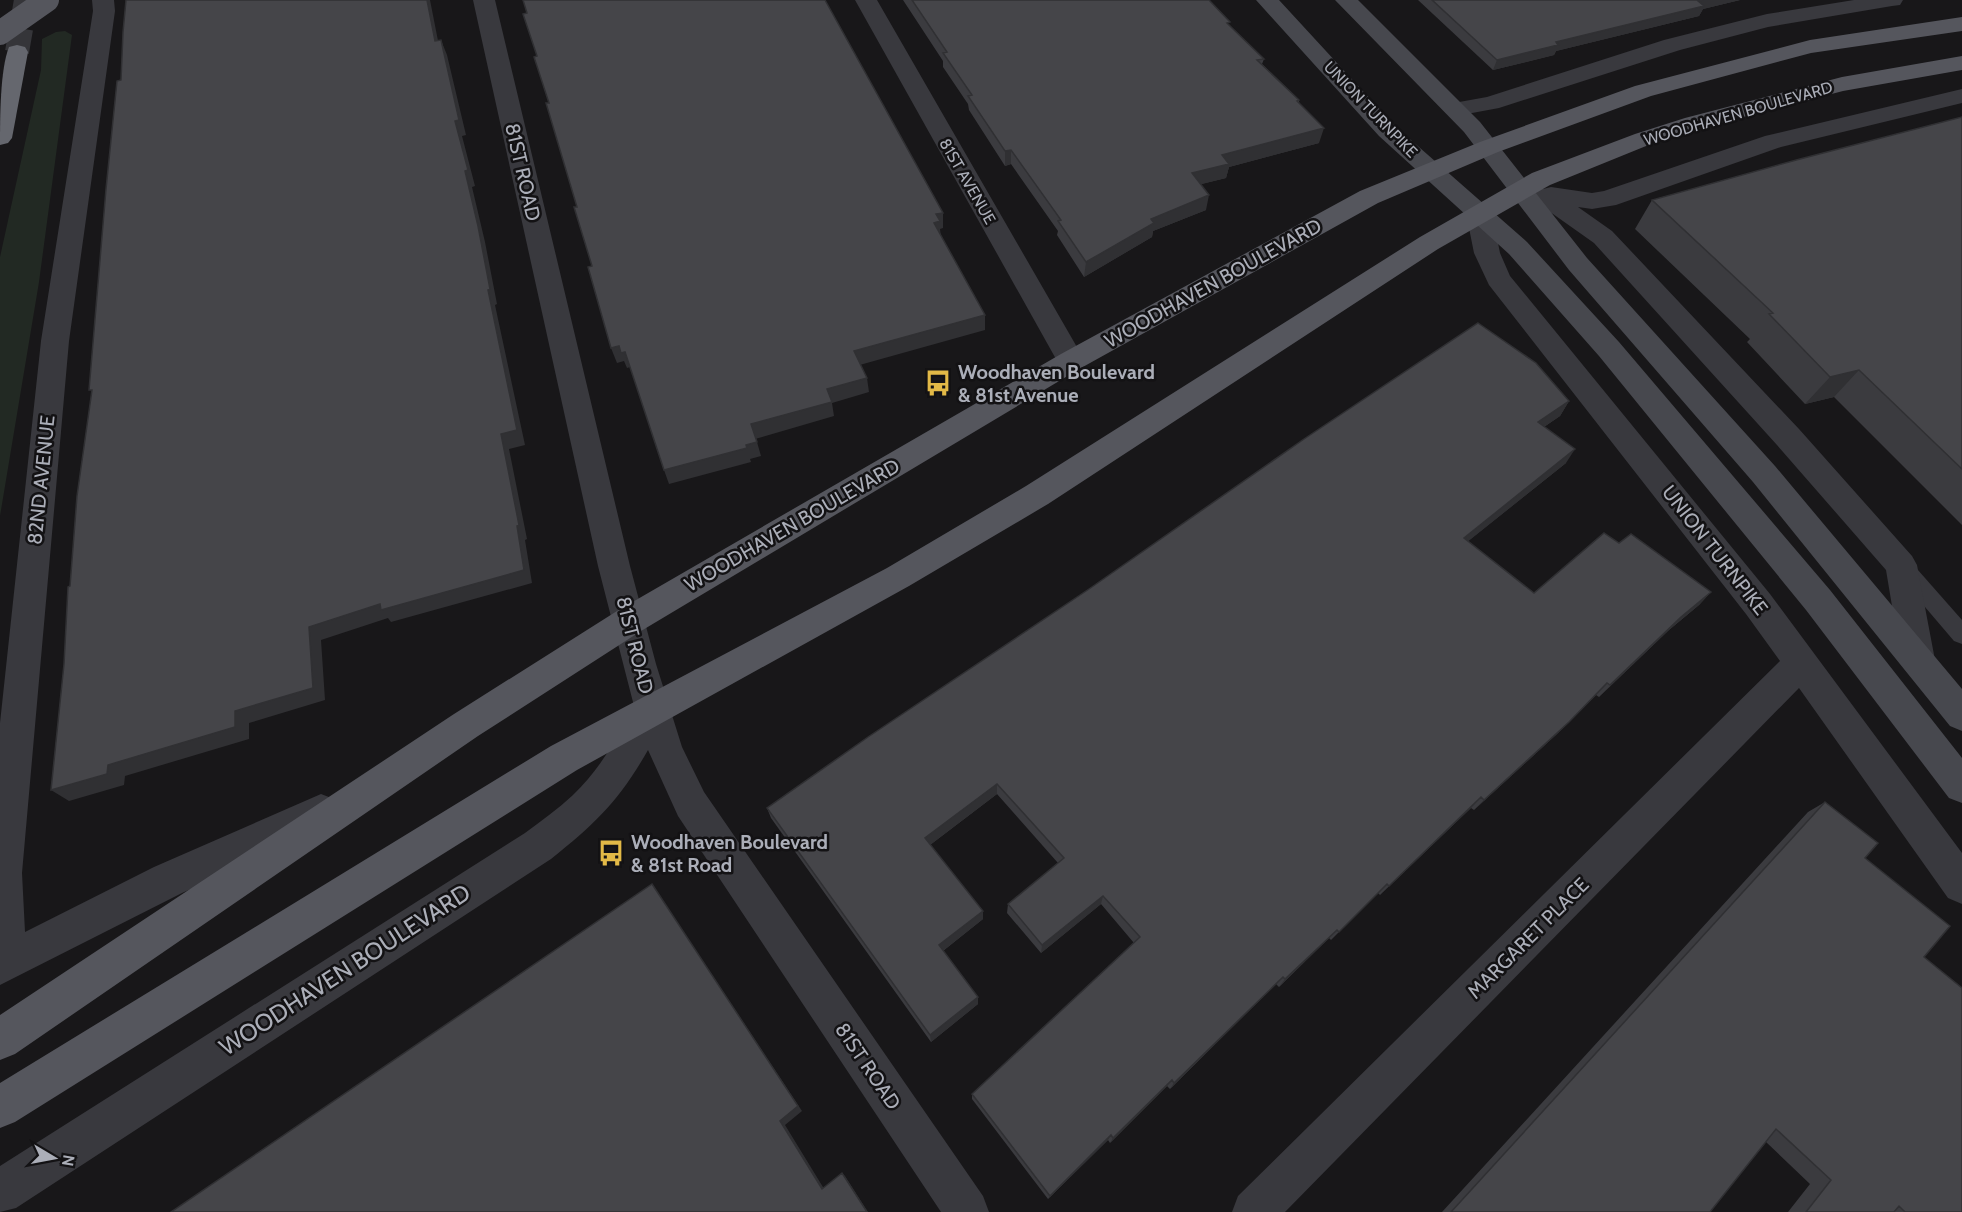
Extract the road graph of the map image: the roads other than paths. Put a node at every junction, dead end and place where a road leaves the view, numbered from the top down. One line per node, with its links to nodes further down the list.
1 (47, 0): 11 (main road, bridge)
2 (104, 0): 32 (street, 82ND AVENUE)
3 (484, 0): 23 (street, 81ST ROAD)
4 (866, 0): 21 (street, 81ST AVENUE)
5 (1267, 0): 18 (main road, UNION TURNPIKE)
6 (1346, 0): 15 (main road)
7 (1892, 0): 9 (street)
8 (1745, 4): 9 (street)
9 (1767, 21): 15 (street)
10 (1962, 24): 17 (main road, WOODHAVEN BOULEVARD)
11 (0, 33)
12 (16, 52): 16 (highway)
13 (1962, 63): 19 (main road, WOODHAVEN BOULEVARD)
14 (1962, 96): 19 (street, WOODHAVEN BOULEVARD)
15 (1456, 109): 17 (main road)
16 (0, 138)
17 (1489, 147): 18 (main road, WOODHAVEN BOULEVARD); 19 (main road)
18 (1431, 170): 20 (main road, UNION TURNPIKE); 21 (main road, WOODHAVEN BOULEVARD)
19 (1522, 189): 20 (main road, WOODHAVEN BOULEVARD); 22 (street); 25 (main road)
20 (1479, 213): 26 (street, UNION TURNPIKE); 27 (main road, WOODHAVEN BOULEVARD); 30 (main road, UNION TURNPIKE)
21 (1071, 361): 23 (main road, WOODHAVEN BOULEVARD)
22 (1901, 565): 24 (lane); 25 (street)
23 (629, 621): 27 (street, 81ST ROAD); 29 (main road, WOODHAVEN BOULEVARD)
24 (1962, 635)
25 (1918, 660): 28 (main road)
26 (1802, 663): 31 (street, UNION TURNPIKE); 37 (street, MARGARET PLACE)
27 (651, 709): 34 (main road, WOODHAVEN BOULEVARD); 35 (street, WOODHAVEN BOULEVARD); 36 (street, 81ST ROAD)
28 (1962, 715)
29 (375, 786): 32 (street, WOODHAVEN BOULEVARD); 33 (main road, WOODHAVEN BOULEVARD)
30 (1962, 786)
31 (1962, 885)
32 (3, 964)
33 (0, 1039)
34 (0, 1107)
35 (0, 1192)
36 (967, 1212)
37 (1254, 1212)

